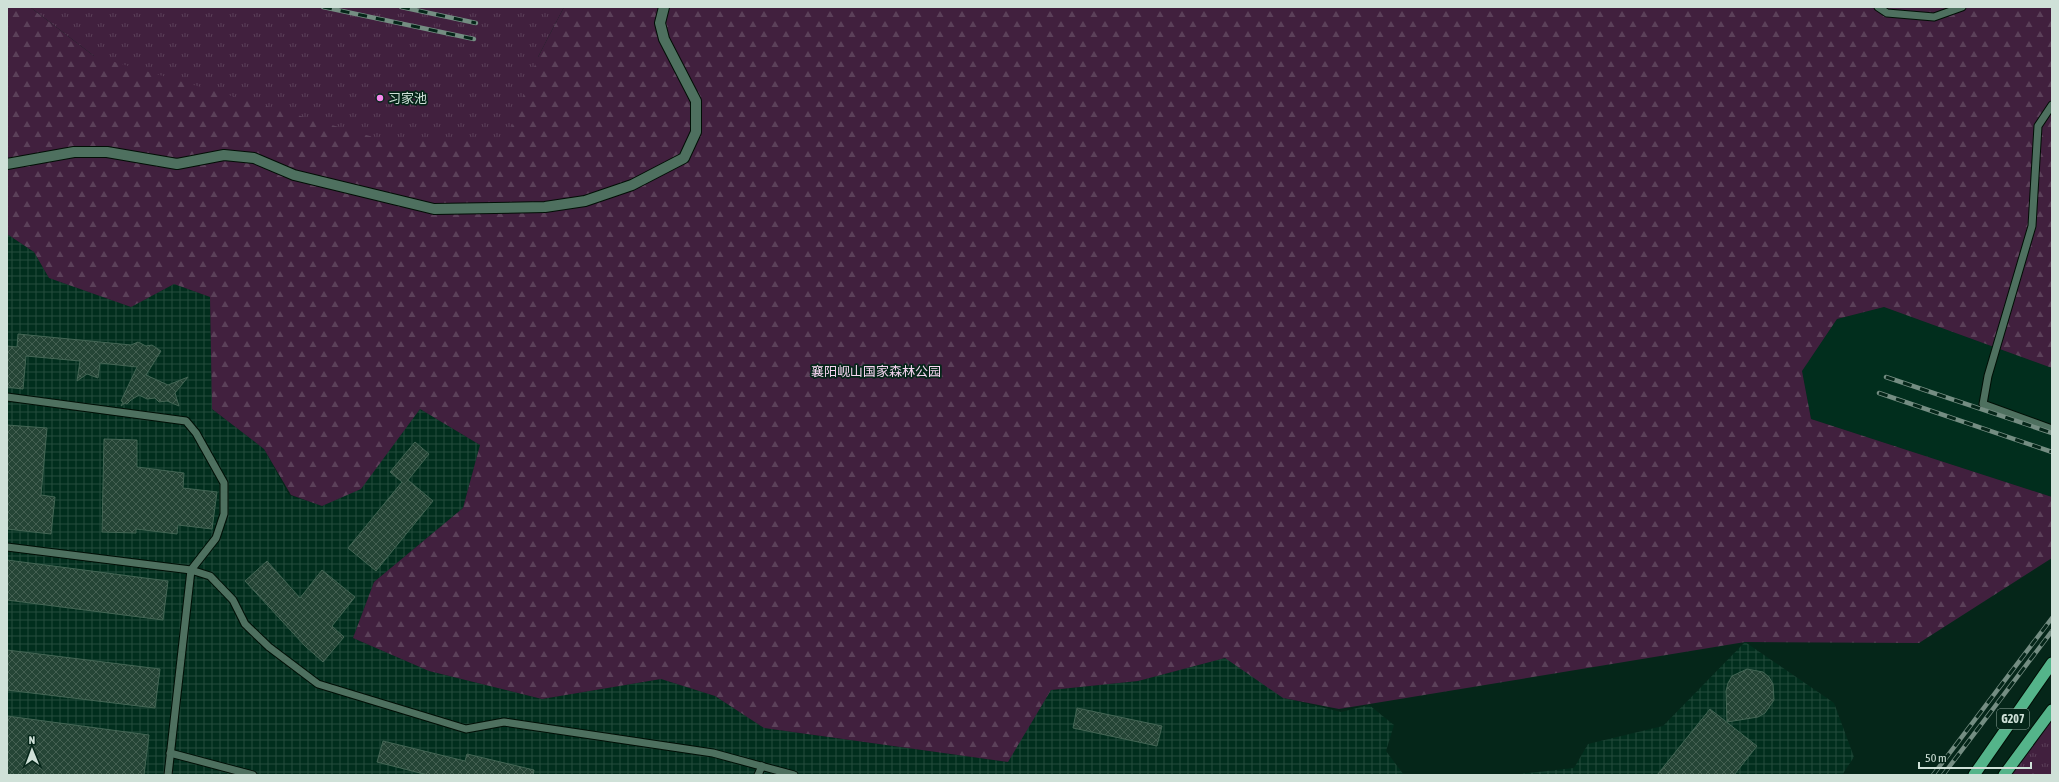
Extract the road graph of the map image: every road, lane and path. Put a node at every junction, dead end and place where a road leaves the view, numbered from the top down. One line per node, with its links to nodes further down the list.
1 (664, 7): 5 (street)
2 (1878, 7): 3 (lane)
3 (1962, 7)
4 (2052, 105): 7 (lane)
5 (7, 164)
6 (7, 397): 9 (lane)
7 (2052, 429)
8 (7, 547): 9 (lane)
9 (191, 570): 12 (lane); 13 (lane)
10 (2052, 663): 18 (highway, G207)
11 (2052, 710): 19 (highway, G207)
12 (170, 753): 14 (lane); 15 (lane)
13 (762, 766): 16 (lane); 17 (lane)
14 (168, 775)
15 (253, 775)
16 (758, 775)
17 (794, 775)
18 (1974, 775)
19 (2004, 775)

